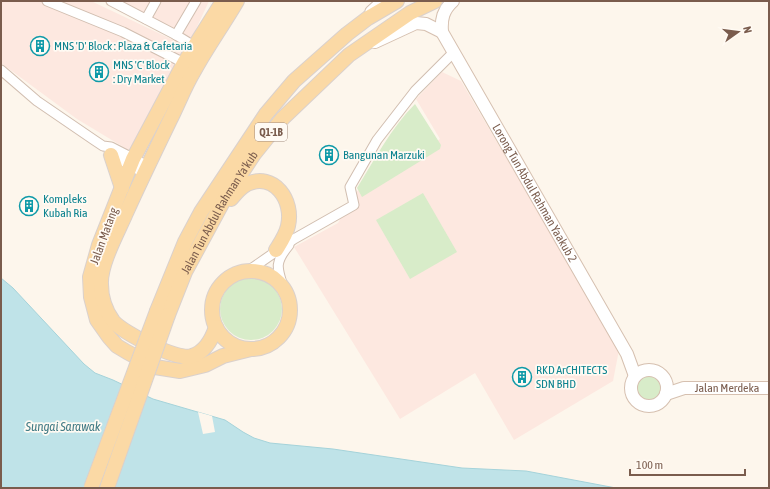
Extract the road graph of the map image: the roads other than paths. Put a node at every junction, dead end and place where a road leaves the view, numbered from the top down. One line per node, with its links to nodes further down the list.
1 (47, 1): 18 (street)
2 (111, 1): 12 (street)
3 (156, 1): 12 (street)
4 (196, 1): 14 (street)
5 (223, 1): 16 (main road)
6 (237, 1): 21 (main road, Jalan Matang)
7 (381, 1): 11 (street)
8 (396, 1): 11 (main road, Jalan Tun Abdul Rahman Ya'kub)
9 (435, 1): 15 (main road, Jalan Tun Abdul Rahman Ya'kub / Q1-1B)
10 (453, 1): 13 (street)
11 (368, 18): 28 (main road, Jalan Tun Abdul Rahman Ya'kub)
12 (146, 19): 14 (street)
13 (442, 32): 15 (street); 17 (street, Lorong Tun Abdul Rahman Yaakub 2)
14 (176, 35): 16 (street)
15 (363, 45): 23 (main road, Jalan Tun Abdul Rahman Ya'kub / Q1-1B)
16 (194, 46): 18 (main road)
17 (454, 52): 24 (street); 31 (street, Lorong Tun Abdul Rahman Yaakub 2)
18 (184, 63): 20 (main road)
19 (1, 70): 20 (street)
20 (120, 156): 21 (street); 22 (main road, Jalan Matang); 22 (main road)
21 (146, 170): 29 (main road, Jalan Matang)
22 (122, 188): 30 (main road, Jalan Matang)
23 (212, 222): 25 (main road); 28 (main road, Jalan Tun Abdul Rahman Ya'kub / Q1-1B)
24 (294, 239): 25 (street); 27 (street)
25 (276, 250): 26 (street)
26 (248, 271): 27 (main road); 29 (main road)
27 (284, 289): 30 (main road)
28 (162, 313): 38 (main road, bridge); 39 (main road, bridge)
29 (216, 327): 30 (main road)
30 (251, 349)
31 (627, 354): 32 (street); 33 (street)
32 (648, 370): 33 (street); 34 (street)
33 (635, 376): 37 (street)
34 (666, 381): 35 (street); 37 (street)
35 (684, 388): 36 (street, Jalan Merdeka); 37 (street)
36 (769, 388)
37 (666, 394)
38 (91, 488)
39 (107, 488)

